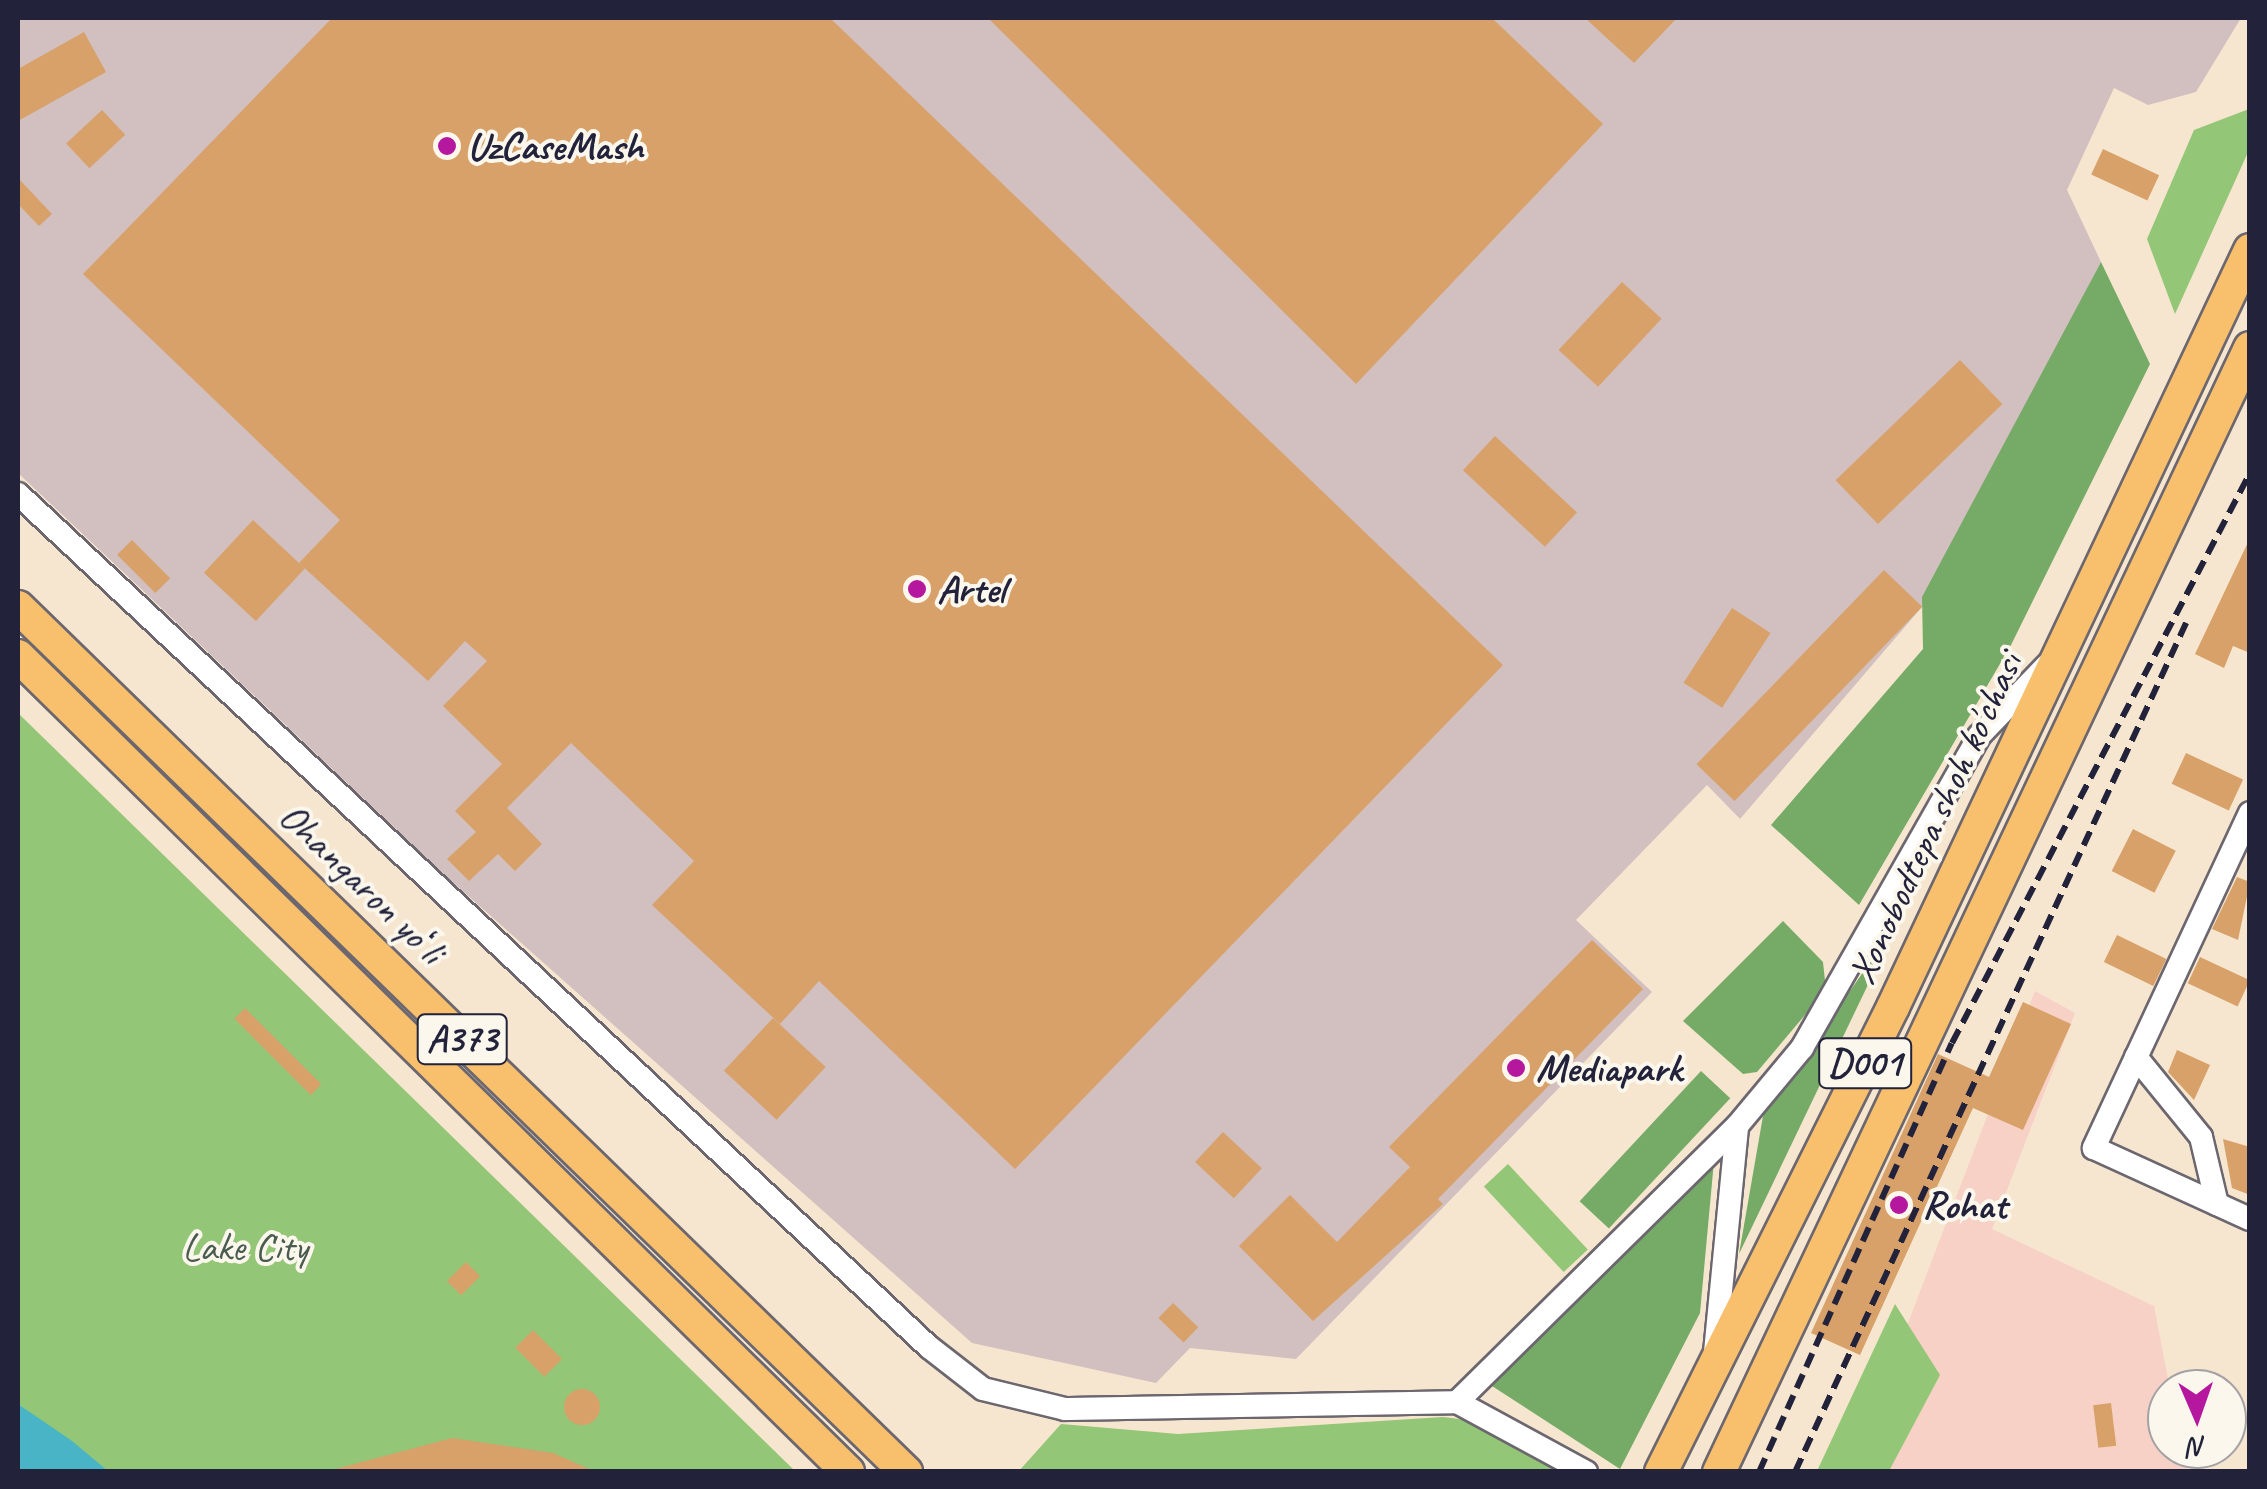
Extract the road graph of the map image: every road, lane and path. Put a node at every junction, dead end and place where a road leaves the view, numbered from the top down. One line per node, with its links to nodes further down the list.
1 (2250, 250): 5 (highway, Xonobodtepa shoh ko'chasi / D001)
2 (2250, 348): 7 (highway, Xonobodtepa shoh ko'chasi / D001)
3 (18, 494): 14 (street)
4 (18, 607): 16 (highway, Ohangaron yoʻli / A373)
5 (2061, 652): 7 (highway); 10 (street); 13 (highway, Xonobodtepa shoh ko'chasi / D001)
6 (18, 656): 15 (highway, Ohangaron yoʻli / A373)
7 (2097, 670): 19 (highway, Xonobodtepa shoh ko'chasi / D001)
8 (2250, 813): 9 (street)
9 (2136, 1057): 11 (street); 11 (street)
10 (1737, 1126): 13 (street); 14 (street)
11 (2217, 1204): 12 (street)
12 (2250, 1219)
13 (1714, 1365): 18 (highway, Xonobodtepa shoh ko'chasi / D001)
14 (1457, 1402): 17 (street)
15 (848, 1472)
16 (906, 1472)
17 (1586, 1472)
18 (1660, 1472)
19 (1720, 1472)

